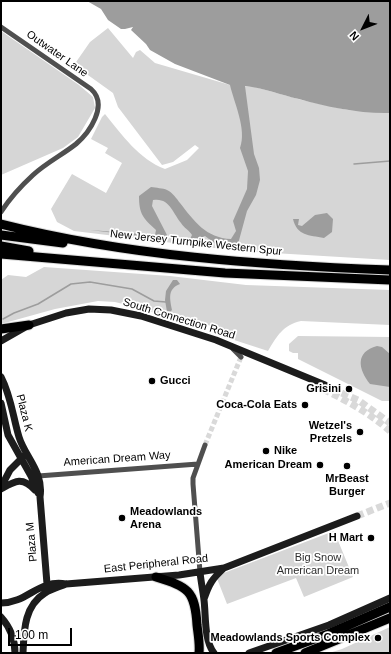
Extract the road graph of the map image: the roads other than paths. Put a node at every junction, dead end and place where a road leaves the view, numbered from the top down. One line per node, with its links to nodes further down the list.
1 (1, 26): 2 (street, Outwater Lane)
2 (2, 210)
3 (1, 224): 6 (highway, New Jersey Turnpike Western Spur)
4 (1, 235): 6 (highway)
5 (1, 246): 8 (highway)
6 (110, 246): 9 (highway, New Jersey Turnpike Western Spur)
7 (1, 254): 8 (highway)
8 (75, 260): 10 (highway)
9 (390, 270)
10 (390, 280)
11 (29, 325): 12 (highway); 13 (street, South Connection Road); 14 (street, South Connection Road)
12 (1, 329)
13 (1, 341)
14 (230, 345): 15 (street); 17 (street, South Connection Road)
15 (241, 357)
16 (1, 377): 20 (street, Plaza K)
17 (322, 386)
18 (1, 403): 21 (street, Plaza K)
19 (205, 445): 22 (street)
20 (27, 453): 21 (street); 23 (street, Plaza M)
21 (21, 458): 24 (street); 25 (street, Plaza M)
22 (198, 464): 23 (street, American Dream Way); 28 (street)
23 (38, 476): 25 (street, Plaza M)
24 (1, 488): 25 (street)
25 (38, 494): 30 (street, Plaza M)
26 (357, 516): 27 (street, East Peripheral Road)
27 (224, 568): 28 (street, East Peripheral Road); 33 (street)
28 (200, 572): 29 (street, East Peripheral Road); 33 (street)
29 (156, 577): 31 (street, East Peripheral Road); 40 (highway)
30 (47, 584): 31 (street, East Peripheral Road); 34 (street, East Peripheral Road)
31 (66, 584): 39 (street)
32 (390, 598): 42 (street)
33 (204, 599): 41 (street)
34 (1, 603)
35 (390, 607): 43 (highway)
36 (1, 617): 38 (street)
37 (390, 618): 44 (highway)
38 (15, 653)
39 (23, 653)
40 (199, 653)
41 (214, 653)
42 (249, 653)
43 (276, 653)
44 (305, 653)

